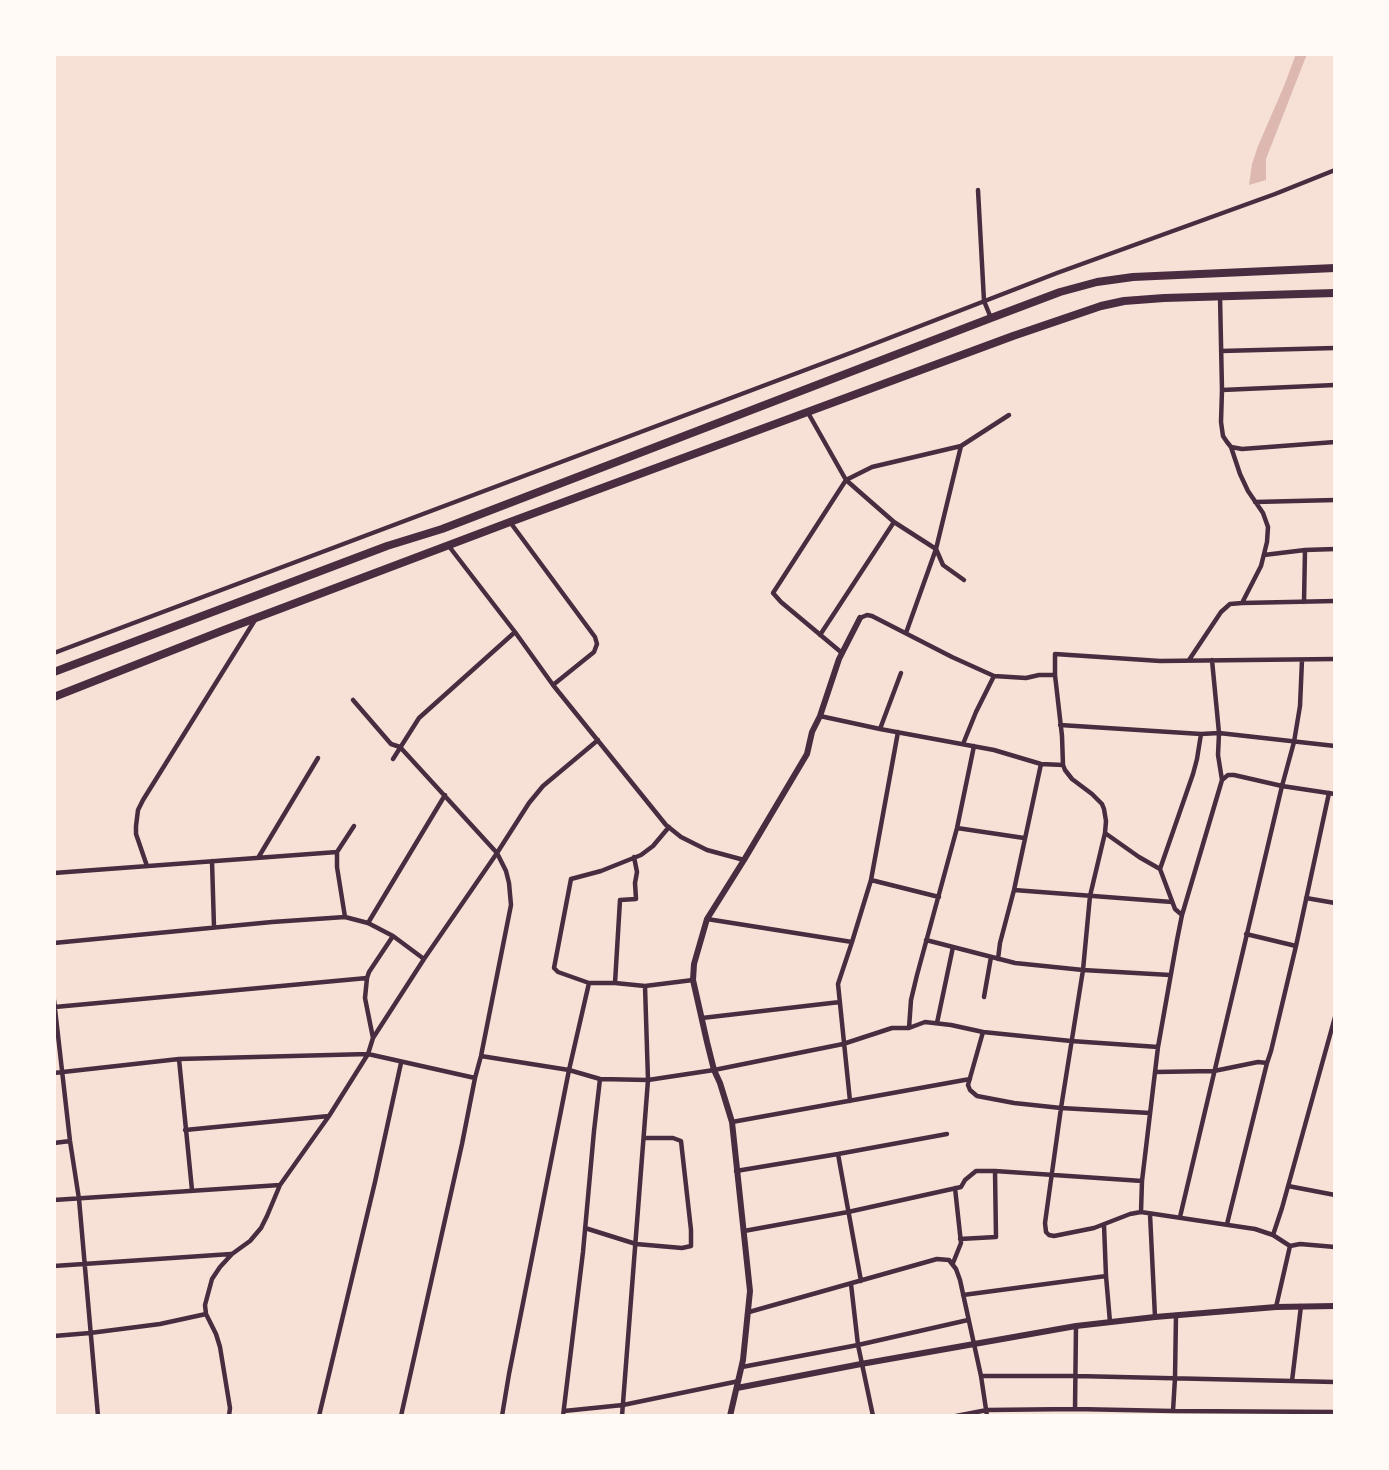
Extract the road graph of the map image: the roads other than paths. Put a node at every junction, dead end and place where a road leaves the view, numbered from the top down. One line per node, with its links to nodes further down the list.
1 (1335, 170): 6 (street)
2 (978, 190): 6 (street)
3 (1335, 268): 7 (highway)
4 (1335, 293): 5 (highway)
5 (1220, 296): 9 (street); 12 (highway)
6 (984, 301): 7 (street); 36 (street)
7 (991, 318): 42 (highway)
8 (1335, 348): 9 (street)
9 (1221, 351): 11 (street)
10 (1335, 385): 11 (street)
11 (1222, 390): 16 (street)
12 (807, 411): 17 (street); 20 (highway)
13 (1009, 415): 15 (street)
14 (1335, 442): 16 (street)
15 (961, 446): 17 (street); 23 (street)
16 (1231, 447): 19 (street)
17 (846, 480): 21 (street); 35 (street)
18 (1335, 500): 19 (street)
19 (1255, 502): 26 (street)
20 (510, 522): 22 (highway); 46 (street)
21 (894, 522): 23 (street); 35 (street)
22 (448, 546): 31 (highway); 33 (street)
23 (936, 549): 27 (street); 34 (street)
24 (1335, 549): 25 (street)
25 (1305, 550): 26 (street); 29 (street)
26 (1263, 555): 30 (street)
27 (964, 580)
28 (1335, 601): 29 (street)
29 (1304, 602): 30 (street)
30 (1242, 603): 39 (street)
31 (256, 618): 47 (highway); 81 (street)
32 (860, 618): 34 (street); 37 (street)
33 (515, 632): 46 (street); 60 (street)
34 (906, 633): 45 (street)
35 (820, 635): 37 (street)
36 (54, 653)
37 (842, 653): 49 (street)
38 (1335, 659): 41 (street)
39 (1189, 660): 40 (street); 44 (street)
40 (1212, 660): 41 (street); 53 (street)
41 (1302, 660): 56 (street)
42 (54, 672)
43 (901, 673): 51 (street)
44 (1055, 675): 45 (street); 50 (street)
45 (994, 676): 57 (street)
46 (553, 686): 55 (street)
47 (54, 697)
48 (353, 700): 60 (street)
49 (820, 716): 51 (street); 79 (street)
50 (1060, 725): 54 (street); 64 (street)
51 (880, 729): 52 (street)
52 (898, 732): 57 (street); 84 (street)
53 (1218, 733): 54 (street); 56 (street); 65 (street)
54 (1201, 734): 82 (street)
55 (598, 740): 71 (street); 76 (street)
56 (1294, 742): 59 (street); 66 (street)
57 (963, 744): 58 (street)
58 (974, 746): 63 (street); 72 (street)
59 (1335, 746)
60 (400, 747): 62 (street); 69 (street)
61 (318, 758): 78 (street)
62 (393, 759)
63 (1041, 764): 64 (street); 74 (street)
64 (1063, 765): 73 (street)
65 (1222, 780): 66 (street); 91 (street)
66 (1282, 786): 67 (street); 96 (street)
67 (1329, 794): 68 (street); 88 (street)
68 (1335, 794)
69 (445, 795): 76 (street); 94 (street)
70 (354, 826): 75 (street)
71 (669, 827): 77 (street); 79 (street)
72 (957, 828): 74 (street); 87 (street)
73 (1105, 833): 82 (street); 86 (street)
74 (1024, 838): 85 (street)
75 (337, 852): 78 (street); 92 (street)
76 (497, 852): 104 (street); 127 (street)
77 (634, 857): 110 (street); 111 (street)
78 (258, 858): 80 (street)
79 (744, 860): 93 (street)
80 (212, 861): 81 (street); 95 (street)
81 (147, 866): 83 (street)
82 (1160, 869): 89 (street)
83 (54, 873)
84 (871, 880): 87 (street); 99 (street)
85 (1014, 890): 86 (street); 105 (street)
86 (1090, 896): 89 (street); 106 (street)
87 (939, 897): 98 (street)
88 (1306, 898): 90 (street); 101 (street)
89 (1172, 902): 91 (street)
90 (1335, 903)
91 (1182, 915): 107 (street)
92 (345, 917): 94 (street); 95 (street)
93 (707, 919): 99 (street); 109 (street)
94 (368, 923): 97 (street)
95 (214, 927): 100 (street)
96 (1246, 934): 101 (street); 133 (street)
97 (393, 936): 104 (street); 108 (street)
98 (926, 940): 102 (street); 120 (street)
99 (852, 942): 115 (street)
100 (54, 943)
101 (1296, 946): 130 (street)
102 (953, 947): 103 (street); 119 (street)
103 (991, 957): 105 (street); 113 (street)
104 (424, 959): 122 (street)
105 (998, 959): 106 (street)
106 (1083, 970): 107 (street); 123 (street)
107 (1170, 975): 125 (street)
108 (367, 978): 116 (street); 122 (street)
109 (693, 980): 112 (street); 118 (street)
110 (589, 983): 111 (street); 131 (street)
111 (615, 983): 112 (street)
112 (645, 986): 140 (street)
113 (984, 996)
114 (54, 1000): 116 (street)
115 (840, 1002): 118 (street); 124 (street)
116 (55, 1007): 134 (street)
117 (1335, 1017): 157 (street)
118 (702, 1018): 132 (street)
119 (937, 1023): 120 (street); 121 (street)
120 (909, 1028): 124 (street)
121 (983, 1032): 123 (street); 139 (street)
122 (373, 1038): 126 (street)
123 (1071, 1041): 125 (street); 142 (street)
124 (843, 1044): 132 (street); 141 (street)
125 (1158, 1047): 135 (street)
126 (368, 1054): 128 (street); 129 (street); 144 (street)
127 (481, 1056): 131 (street); 137 (street)
128 (179, 1059): 134 (street); 146 (street)
129 (401, 1063): 137 (street); 216 (street)
130 (1267, 1063): 133 (street); 167 (street)
131 (569, 1070): 138 (street); 218 (street)
132 (714, 1070): 140 (street); 145 (street)
133 (1214, 1071): 135 (street); 166 (street)
134 (63, 1072): 136 (street); 149 (street)
135 (1155, 1072): 143 (street)
136 (54, 1073)
137 (475, 1078): 217 (street)
138 (600, 1078): 140 (street); 169 (street)
139 (970, 1079): 141 (street); 142 (street)
140 (648, 1080): 148 (street)
141 (850, 1101): 145 (street)
142 (1061, 1108): 143 (street); 154 (street)
143 (1150, 1113): 155 (street)
144 (329, 1116): 146 (street); 156 (street)
145 (732, 1122): 152 (street)
146 (185, 1130): 159 (street)
147 (947, 1134): 151 (street)
148 (644, 1138): 173 (street); 173 (street)
149 (70, 1141): 150 (street); 161 (street)
150 (54, 1143)
151 (838, 1154): 152 (street); 163 (street)
152 (736, 1171): 170 (street)
153 (995, 1171): 154 (street); 158 (street); 172 (street)
154 (1053, 1174): 155 (street); 168 (street)
155 (1142, 1181): 164 (street)
156 (280, 1185): 159 (street); 176 (street)
157 (1288, 1186): 160 (street); 171 (street)
158 (956, 1188): 163 (street); 172 (street)
159 (192, 1190): 161 (street)
160 (1335, 1195)
161 (79, 1199): 162 (street); 178 (street)
162 (54, 1200)
163 (848, 1212): 170 (street); 181 (street)
164 (1141, 1212): 165 (street); 168 (street)
165 (1150, 1214): 166 (street); 190 (street)
166 (1180, 1217): 167 (street)
167 (1227, 1224): 171 (street)
168 (1104, 1225): 180 (street)
169 (585, 1227): 173 (street); 211 (street)
170 (744, 1231): 187 (street)
171 (1273, 1235): 174 (street)
172 (960, 1239): 177 (street)
173 (636, 1244): 207 (street)
174 (1290, 1246): 175 (street); 186 (street)
175 (1335, 1247)
176 (232, 1254): 178 (street); 188 (street)
177 (953, 1263): 181 (street); 183 (street)
178 (84, 1265): 179 (street); 194 (street)
179 (54, 1266)
180 (1106, 1276): 183 (street); 192 (street)
181 (861, 1281): 182 (street)
182 (851, 1284): 187 (street); 197 (street)
183 (963, 1294): 191 (street)
184 (1301, 1306): 185 (street); 186 (street); 204 (street)
185 (1335, 1306)
186 (1276, 1307): 189 (street)
187 (748, 1312): 199 (street)
188 (206, 1314): 194 (street); 215 (street)
189 (1176, 1315): 190 (street); 202 (street)
190 (1155, 1317): 192 (street)
191 (968, 1320): 196 (street); 197 (street)
192 (1110, 1322): 193 (street)
193 (1076, 1326): 196 (street); 201 (street)
194 (90, 1333): 195 (street); 214 (street)
195 (54, 1336)
196 (973, 1344): 198 (street); 200 (street)
197 (858, 1345): 198 (street); 199 (street)
198 (861, 1364): 206 (street); 221 (street)
199 (742, 1367): 203 (street)
200 (981, 1376): 201 (street); 212 (street)
201 (1076, 1376): 202 (street); 208 (street)
202 (1175, 1378): 204 (street); 209 (street)
203 (739, 1380): 206 (street); 207 (street)
204 (1292, 1381): 205 (street)
205 (1335, 1382)
206 (737, 1388): 220 (street)
207 (623, 1405): 211 (street); 219 (street)
208 (1075, 1409): 209 (street); 213 (street)
209 (1173, 1411): 210 (street)
210 (1335, 1412)
211 (563, 1413)
212 (987, 1413): 213 (street); 222 (street)
213 (1056, 1413)
214 (98, 1416)
215 (229, 1416)
216 (319, 1416)
217 (401, 1416)
218 (502, 1416)
219 (622, 1416)
220 (730, 1416)
221 (873, 1416)
222 (956, 1416)

